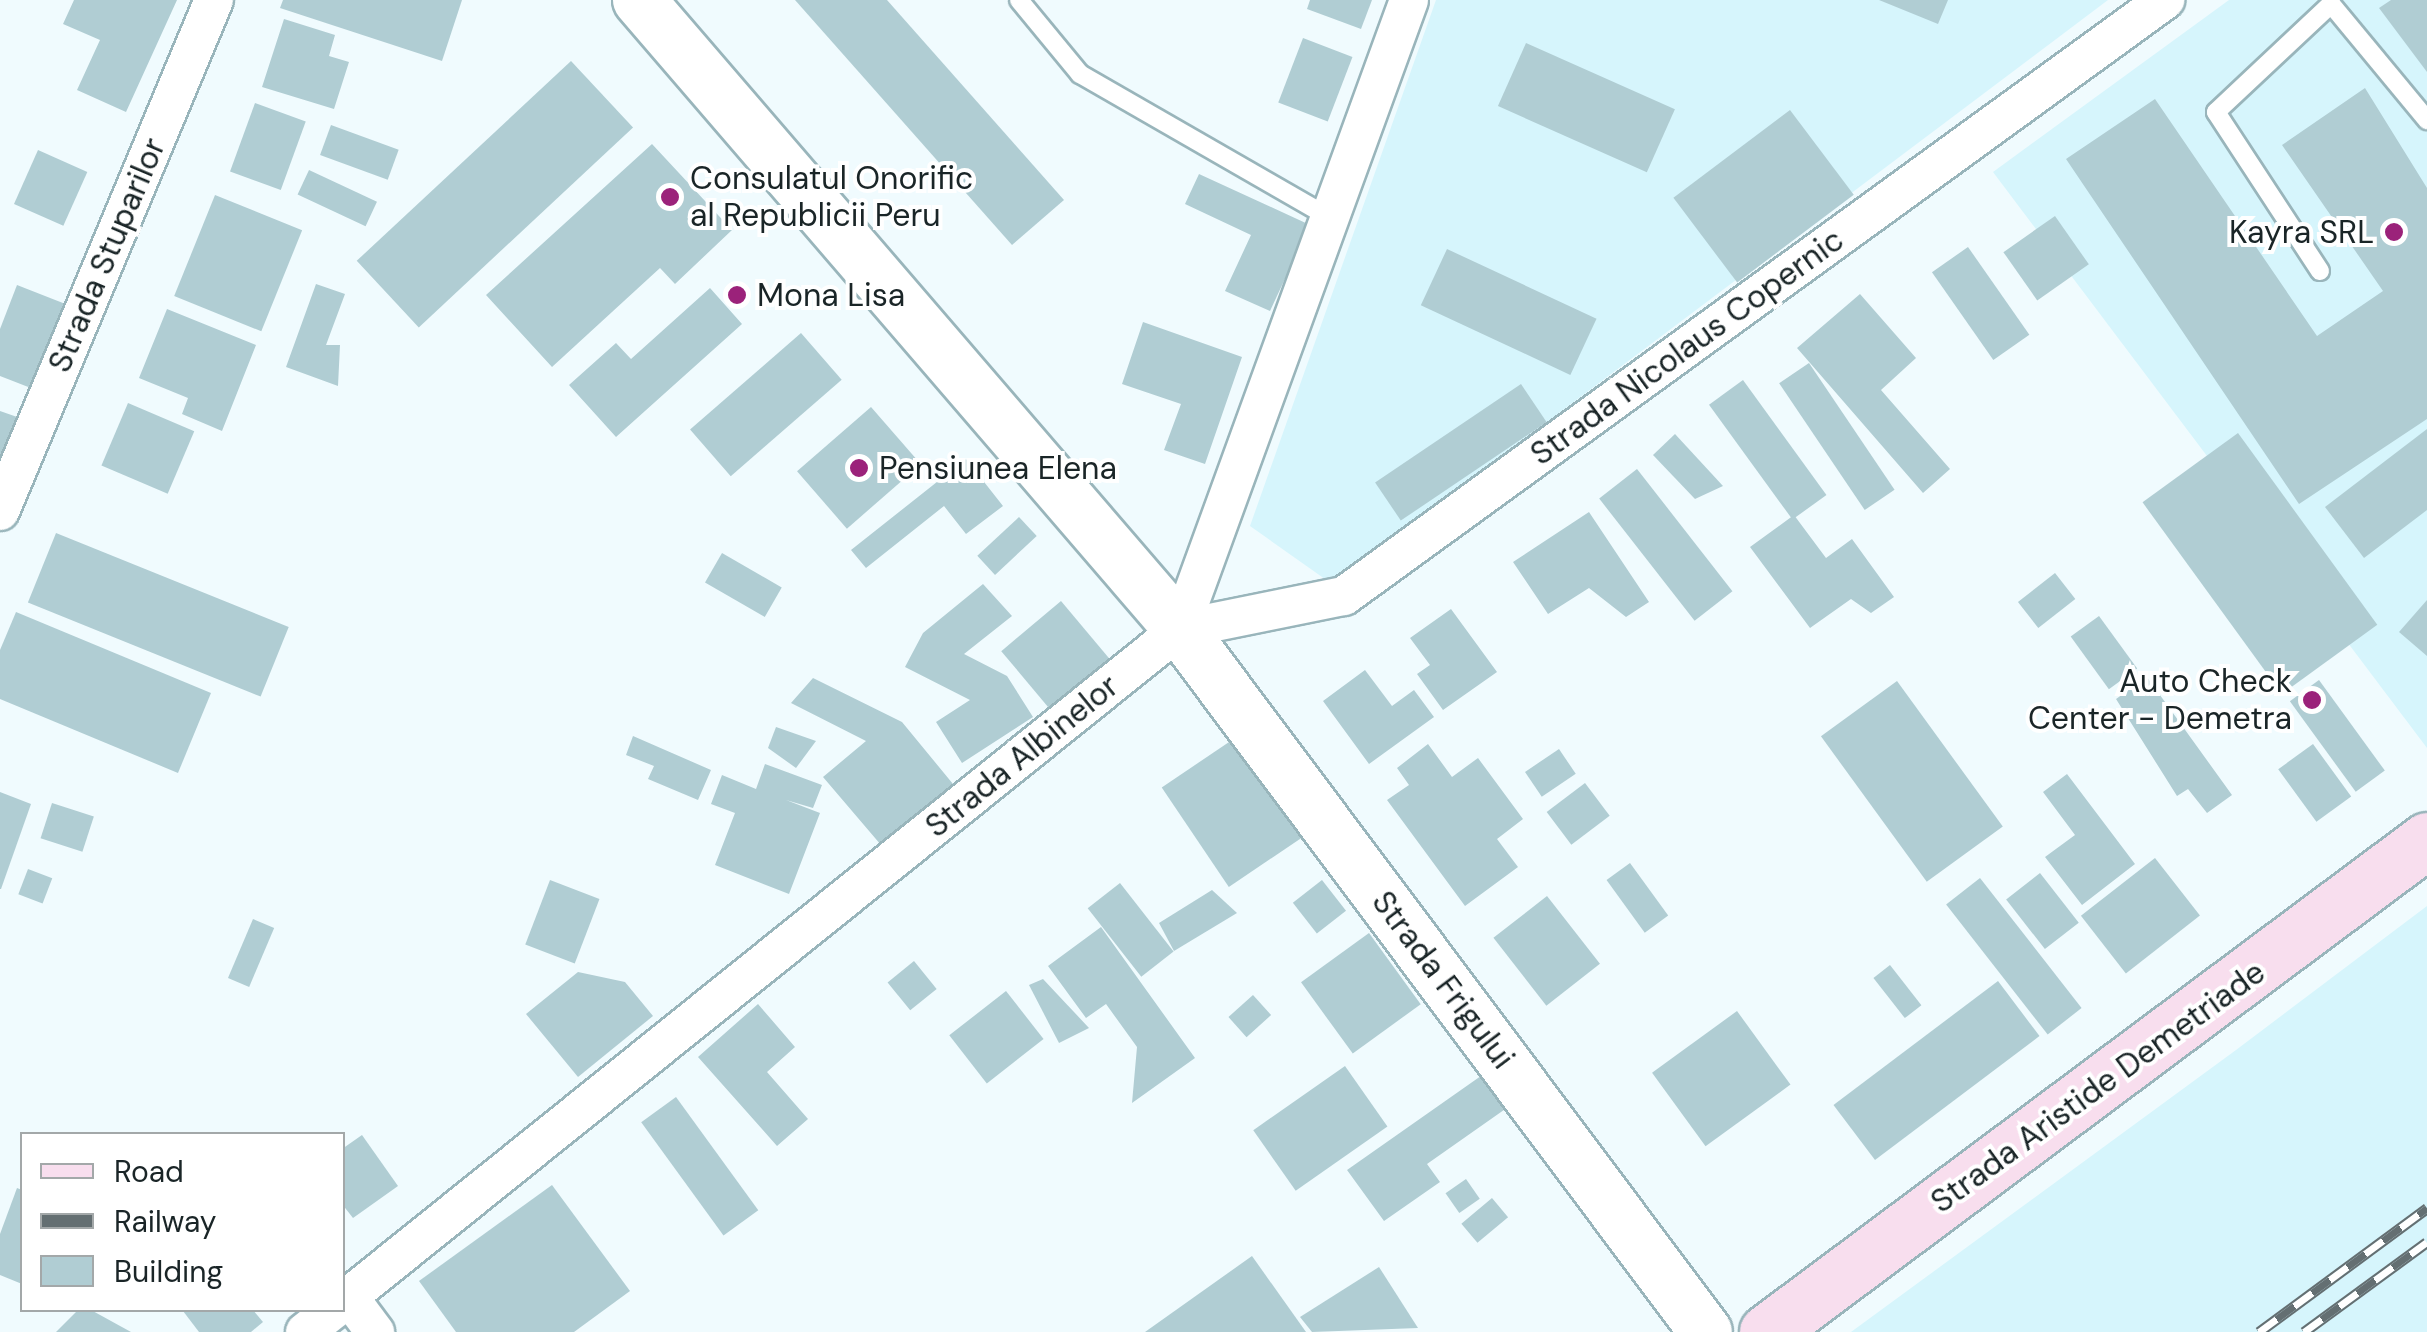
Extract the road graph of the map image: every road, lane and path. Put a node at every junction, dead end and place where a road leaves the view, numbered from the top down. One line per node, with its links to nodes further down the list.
1 (214, 0): 10 (street, Strada Stuparilor)
2 (640, 0): 11 (main road, Strada Frigului)
3 (1019, 0): 8 (lane)
4 (1409, 0): 8 (street)
5 (2165, 0): 11 (street, Strada Nicolaus Copernic)
6 (2333, 2): 7 (lane); 9 (lane)
7 (2427, 120)
8 (1332, 219): 11 (street)
9 (2320, 271)
10 (0, 511)
11 (1180, 629): 13 (street, Strada Albinelor); 18 (main road, Strada Frigului)
12 (2427, 840): 19 (main road, Strada Aristide Demetriade)
13 (345, 1301)
14 (345, 1306): 17 (street)
15 (331, 1312): 16 (street, Strada Albinelor)
16 (305, 1332)
17 (375, 1332)
18 (1706, 1332)
19 (1766, 1332)

